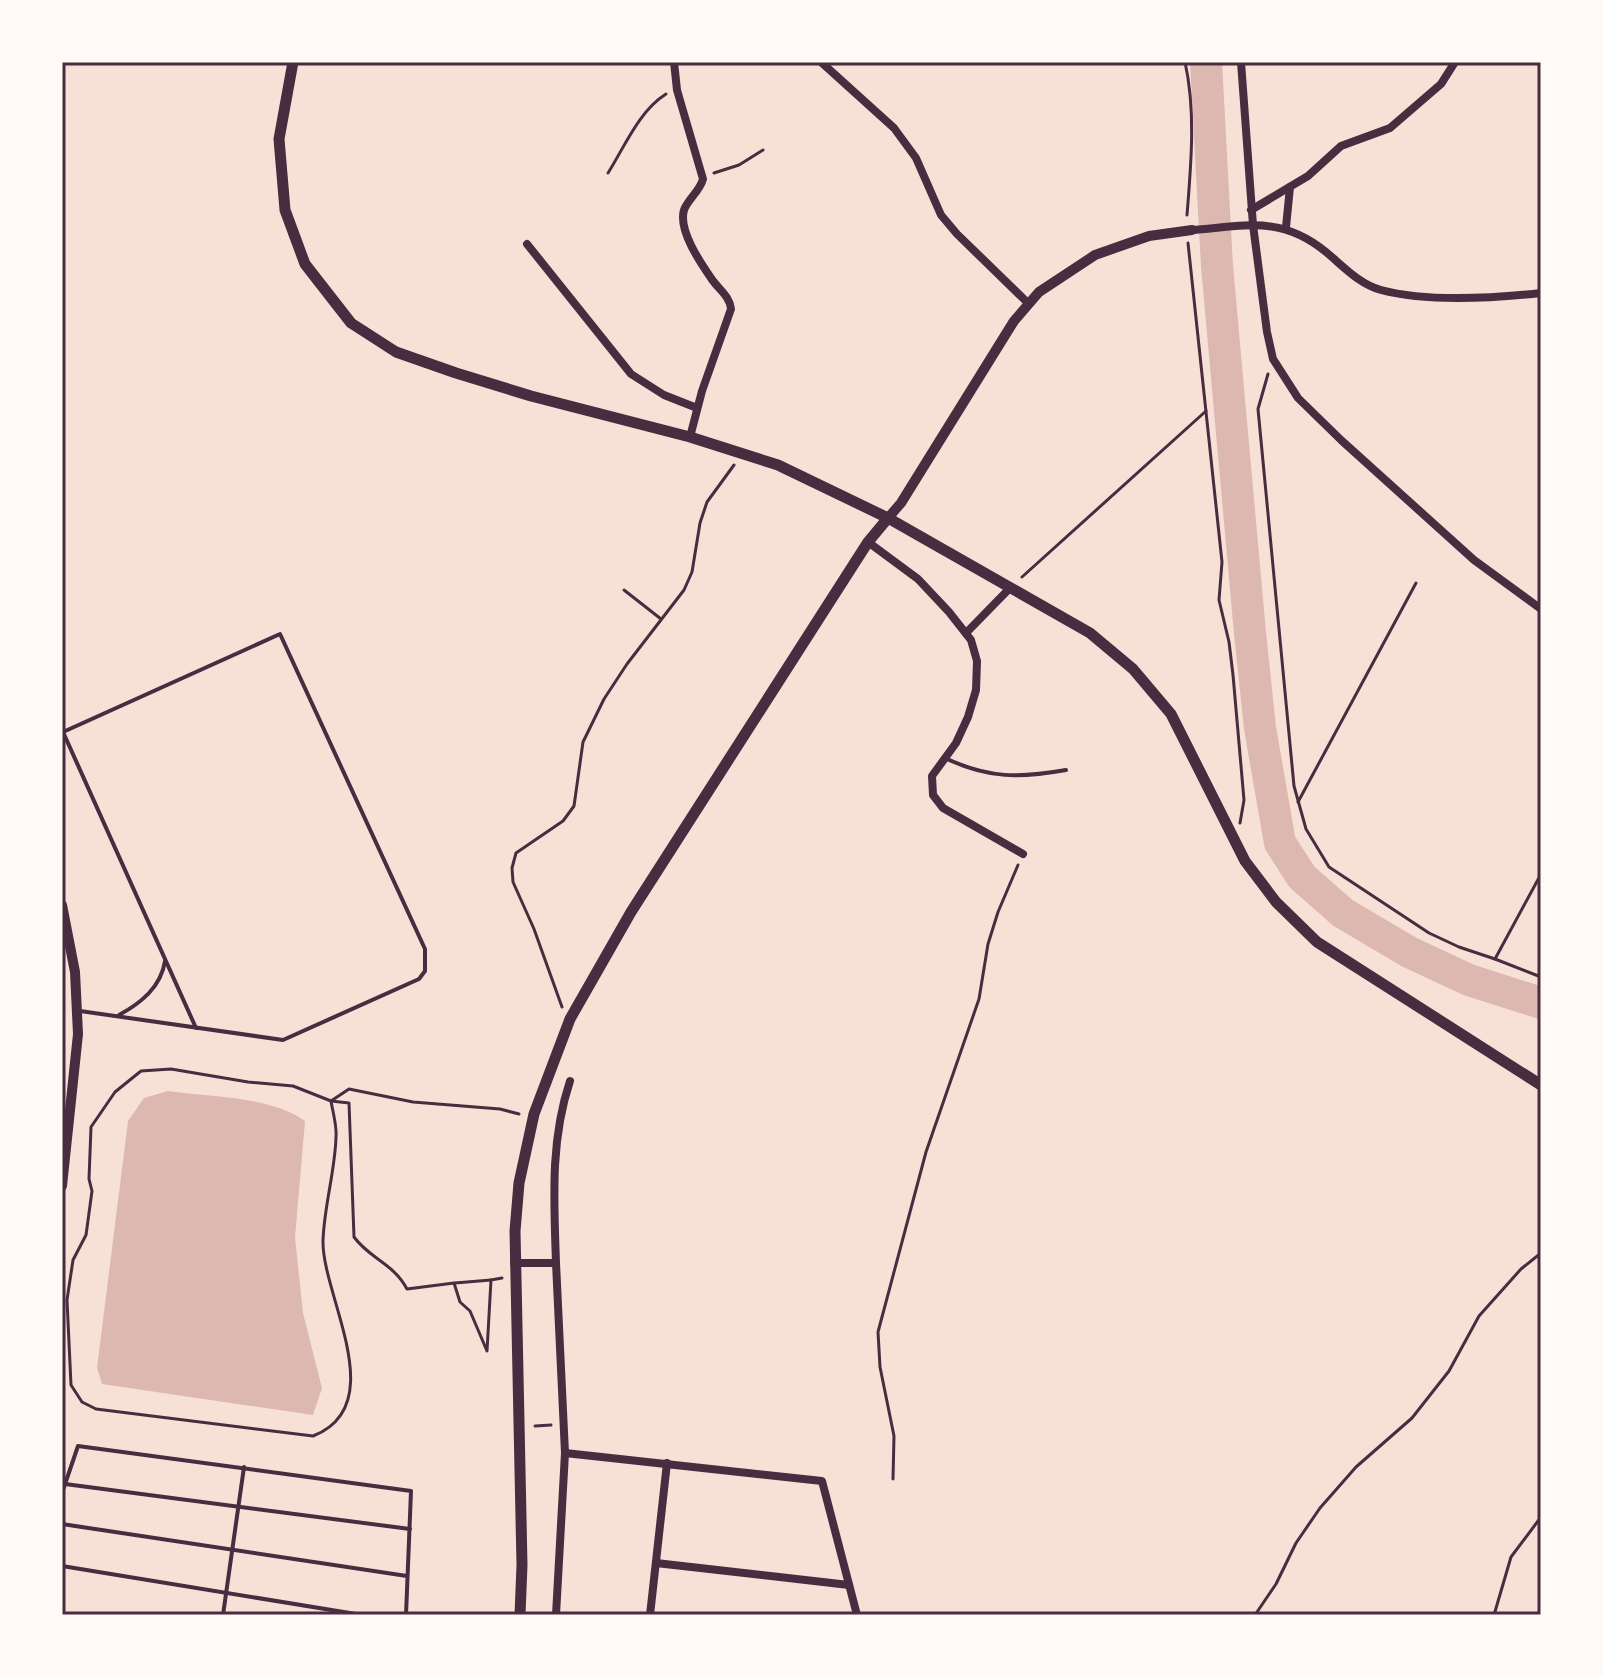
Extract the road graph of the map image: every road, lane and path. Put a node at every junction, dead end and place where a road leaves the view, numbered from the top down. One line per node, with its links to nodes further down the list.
1 (293, 62): 22 (main road)
2 (674, 62): 7 (street)
3 (821, 62): 18 (street)
4 (1185, 62): 15 (path)
5 (1241, 62): 12 (street)
6 (1455, 62): 11 (street)
7 (677, 90): 9 (path); 10 (street)
8 (763, 150): 10 (path)
9 (608, 173)
10 (702, 174): 20 (street)
11 (1290, 187): 12 (street); 14 (street)
12 (1251, 210): 13 (street)
13 (1253, 225): 14 (street); 15 (street); 19 (street)
14 (1286, 227): 17 (street)
15 (1189, 230): 18 (street); 21 (path)
16 (527, 244): 20 (street)
17 (1541, 293)
18 (1029, 304): 24 (street)
19 (1273, 359): 29 (street); 34 (path)
20 (697, 408): 22 (street)
21 (1206, 411): 27 (path); 35 (path)
22 (690, 437): 23 (main road)
23 (743, 452): 24 (main road); 30 (path)
24 (888, 518): 25 (main road); 27 (main road)
25 (868, 542): 31 (street); 44 (main road)
26 (1416, 583): 34 (path)
27 (1010, 588): 31 (street); 35 (main road)
28 (624, 590): 30 (path)
29 (1541, 609)
30 (661, 619): 44 (path)
31 (966, 633): 32 (street)
32 (945, 758): 33 (lane); 36 (street)
33 (1066, 770)
34 (1298, 802): 40 (path)
35 (1232, 836): 47 (main road)
36 (1023, 854): 61 (path)
37 (1541, 874): 40 (path)
38 (62, 905): 42 (street)
39 (165, 958): 43 (lane); 45 (lane); 45 (lane)
40 (1495, 959): 41 (path)
41 (1541, 977)
42 (77, 1011): 43 (lane); 50 (street)
43 (119, 1015): 45 (lane)
44 (570, 1019): 52 (main road)
45 (196, 1028)
46 (570, 1081): 53 (street)
47 (1541, 1085)
48 (331, 1101): 48 (path); 49 (path); 55 (path)
49 (520, 1115)
50 (62, 1186)
51 (1541, 1253): 81 (path)
52 (514, 1263): 53 (street); 54 (path); 77 (main road)
53 (556, 1263): 56 (street)
54 (491, 1280): 55 (path); 55 (path)
55 (454, 1283)
56 (563, 1424): 57 (path); 58 (street)
57 (533, 1426)
58 (565, 1453): 59 (street); 78 (street)
59 (667, 1463): 69 (street); 72 (street)
60 (244, 1467): 62 (lane); 64 (lane); 67 (lane)
61 (893, 1479)
62 (65, 1484): 63 (lane); 64 (lane)
63 (62, 1493)
64 (238, 1508): 67 (lane); 68 (lane)
65 (1541, 1517): 82 (path)
66 (62, 1524): 68 (lane)
67 (410, 1529): 71 (lane)
68 (232, 1551): 71 (lane); 73 (lane)
69 (656, 1563): 72 (street); 79 (street)
70 (62, 1566): 73 (lane)
71 (407, 1576): 76 (lane)
72 (849, 1585): 80 (street)
73 (226, 1594): 74 (lane); 75 (lane)
74 (223, 1615)
75 (362, 1615)
76 (406, 1615)
77 (520, 1615)
78 (556, 1615)
79 (650, 1615)
80 (857, 1615)
81 (1255, 1615)
82 (1494, 1615)

